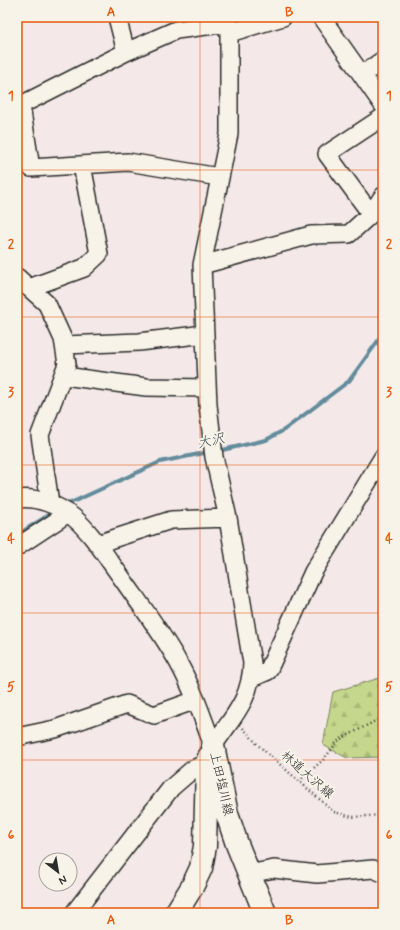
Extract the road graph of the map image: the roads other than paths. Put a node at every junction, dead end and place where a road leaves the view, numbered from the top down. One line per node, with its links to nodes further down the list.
1 (117, 17): 5 (street)
2 (283, 17): 4 (street)
3 (321, 17): 7 (street)
4 (229, 24): 5 (street); 12 (street)
5 (126, 52): 9 (street)
6 (383, 60): 7 (street)
7 (362, 75): 8 (street)
8 (383, 105)
9 (19, 107): 11 (street)
10 (383, 117): 14 (street)
11 (82, 165): 12 (street); 16 (street)
12 (220, 177): 15 (street)
13 (383, 196): 14 (street)
14 (371, 214): 15 (street)
15 (202, 265): 17 (street)
16 (23, 282): 18 (street)
17 (205, 334): 18 (street); 20 (street)
18 (64, 345): 19 (street)
19 (64, 376): 20 (street); 23 (street)
20 (207, 388): 25 (street)
21 (383, 457): 28 (street)
22 (17, 499): 23 (street)
23 (50, 503): 24 (street)
24 (68, 514): 26 (street); 27 (street)
25 (228, 518): 26 (street); 28 (street)
26 (97, 544): 29 (street)
27 (17, 547)
28 (252, 678): 31 (street)
29 (196, 700): 30 (street); 31 (street)
30 (17, 737)
31 (210, 754): 32 (main road, 上田塩川線); 34 (street); 35 (main road, 上田塩川線)
32 (249, 874): 33 (street); 36 (main road, 上田塩川線)
33 (383, 874)
34 (74, 913)
35 (176, 913)
36 (265, 913)

